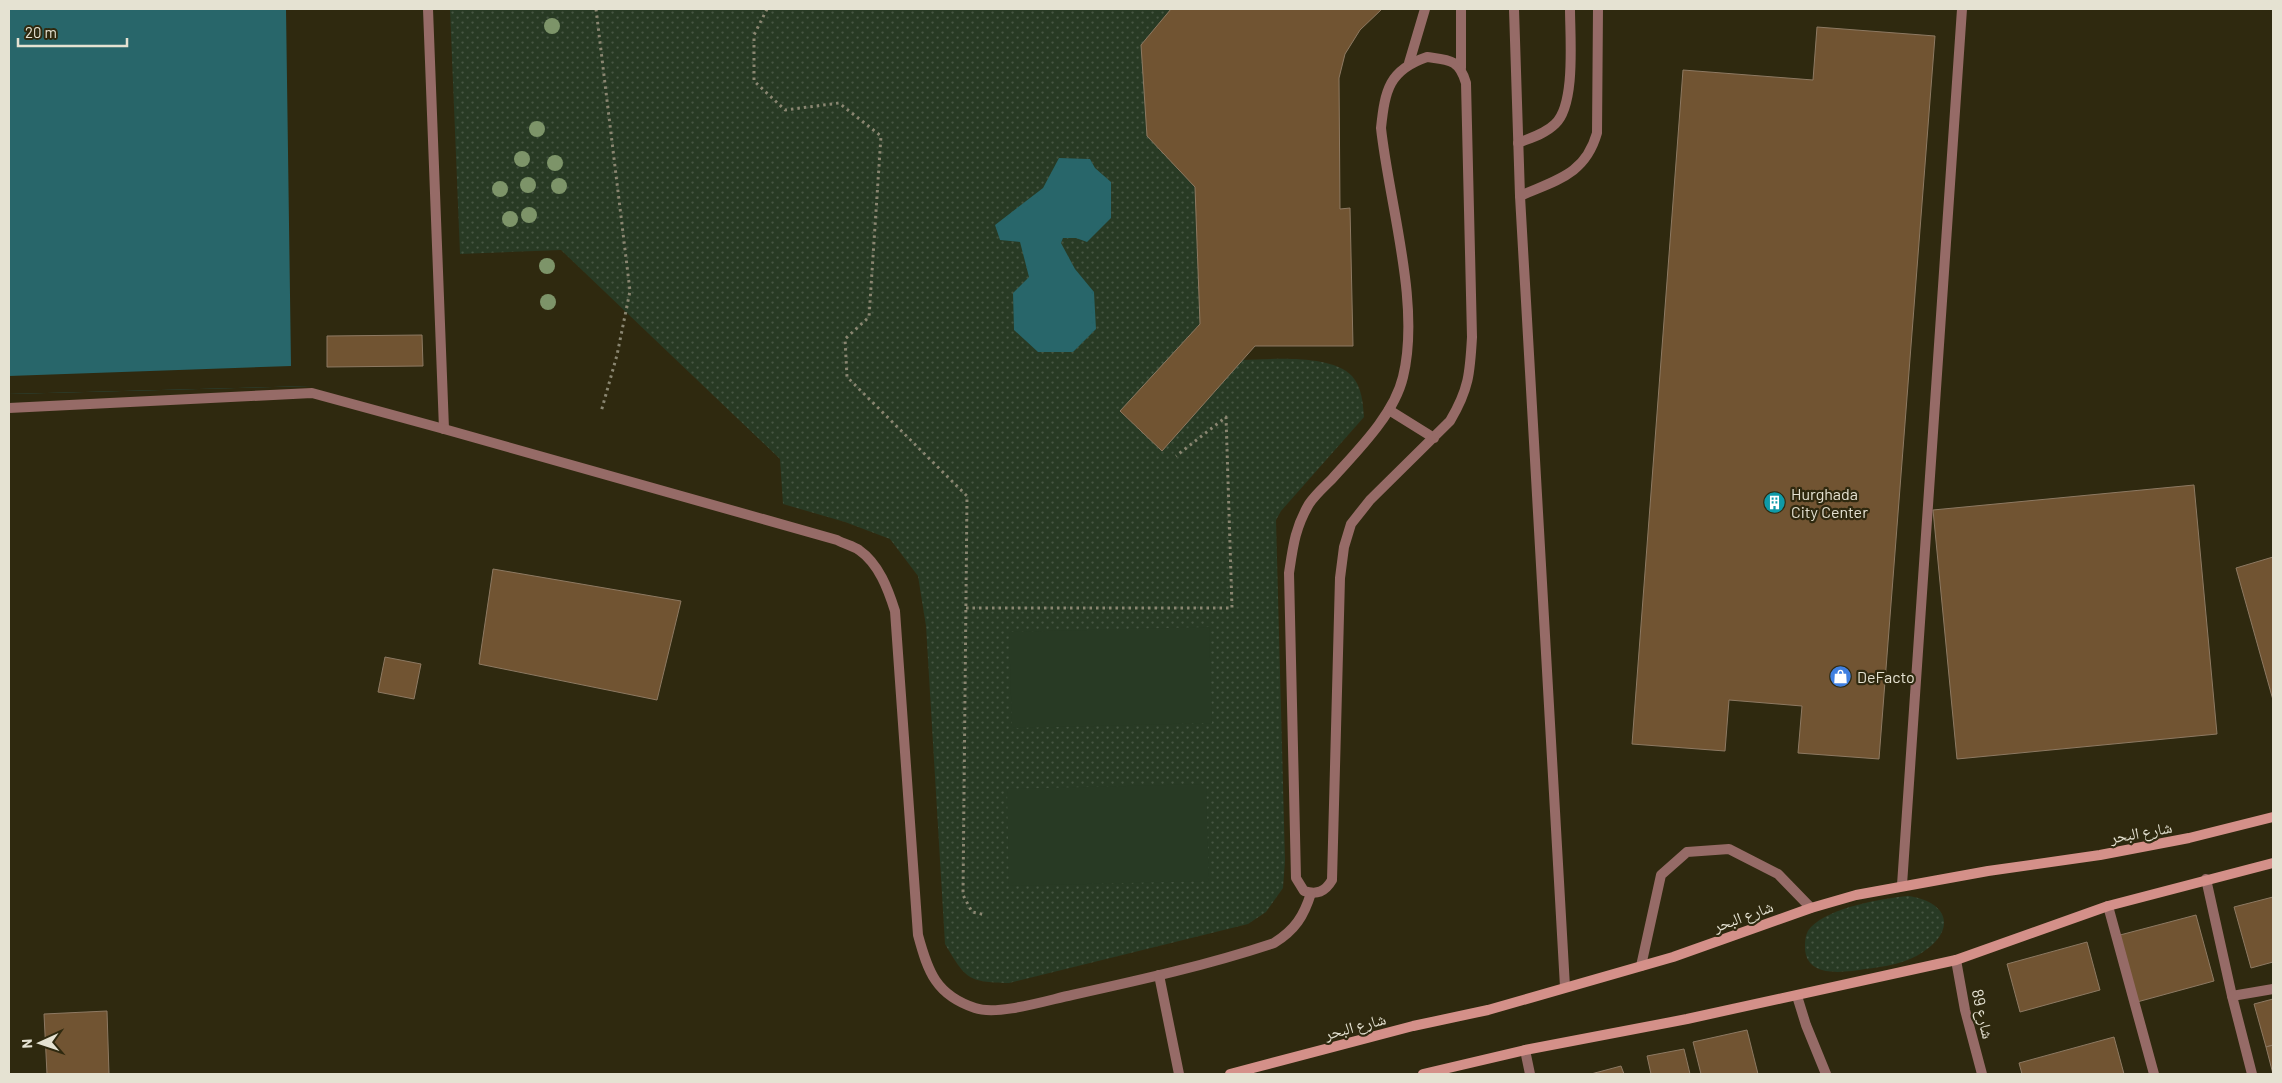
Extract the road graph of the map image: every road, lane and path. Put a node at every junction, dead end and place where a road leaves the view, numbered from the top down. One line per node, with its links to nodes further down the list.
1 (428, 9): 17 (street)
2 (596, 9): 16 (path)
3 (767, 9): 20 (path)
4 (1425, 9): 10 (street)
5 (1462, 9): 11 (street)
6 (1514, 9): 12 (street)
7 (1570, 9): 12 (street)
8 (1598, 9): 13 (street)
9 (1962, 9): 24 (street)
10 (1409, 63): 11 (street); 15 (street)
11 (1461, 68): 18 (street)
12 (1518, 143): 13 (street)
13 (1520, 196): 32 (street)
14 (9, 408): 17 (street)
15 (1389, 410): 18 (street); 25 (street)
16 (601, 412)
17 (444, 428): 31 (street)
18 (1434, 438): 25 (street)
19 (1176, 456): 20 (path)
20 (966, 608): 28 (path)
21 (2273, 817): 24 (main road, شارع البحر)
22 (2273, 863): 23 (main road)
23 (2206, 879): 26 (main road); 35 (street)
24 (1902, 885): 27 (main road, شارع البحر)
25 (1311, 893): 31 (street)
26 (2108, 906): 29 (main road); 43 (street)
27 (1811, 908): 30 (main road, شارع البحر); 30 (street)
28 (986, 916)
29 (1956, 960): 34 (main road); 42 (street, شارع 89)
30 (1641, 966): 32 (main road, شارع البحر)
31 (1159, 975): 37 (street)
32 (1566, 988): 38 (main road, شارع البحر)
33 (2273, 989): 35 (street)
34 (1797, 996): 36 (main road); 41 (street)
35 (2232, 996): 44 (street)
36 (1525, 1050): 39 (main road); 40 (street)
37 (1179, 1074)
38 (1230, 1074)
39 (1423, 1074)
40 (1530, 1074)
41 (1826, 1074)
42 (1982, 1074)
43 (2154, 1074)
44 (2252, 1074)

